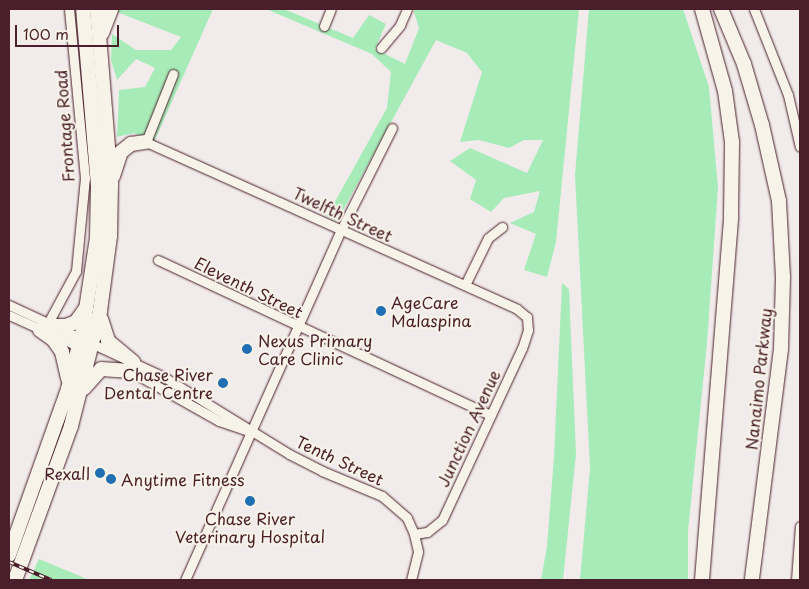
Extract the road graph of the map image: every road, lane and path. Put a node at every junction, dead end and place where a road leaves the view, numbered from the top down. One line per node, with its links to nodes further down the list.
1 (69, 9): 27 (street, Frontage Road)
2 (84, 9): 23 (highway)
3 (97, 9): 11 (highway)
4 (111, 9): 11 (highway)
5 (331, 9): 10 (street)
6 (407, 9): 12 (street)
7 (702, 9): 40 (highway)
8 (720, 9): 41 (highway, Nanaimo Parkway)
9 (754, 9): 16 (street)
10 (324, 26)
11 (100, 38): 17 (highway)
12 (381, 48)
13 (173, 74): 15 (street)
14 (392, 128): 19 (street)
15 (146, 142): 17 (highway); 19 (street, Twelfth Street)
16 (800, 147)
17 (111, 184): 24 (highway)
18 (502, 227): 21 (street)
19 (341, 230): 21 (street, Twelfth Street); 28 (street)
20 (158, 260): 28 (street, Eleventh Street)
21 (465, 286): 26 (street, Twelfth Street)
22 (9, 306): 27 (street)
23 (86, 306): 27 (highway); 29 (highway)
24 (100, 311): 29 (highway); 30 (highway)
25 (9, 315): 27 (street)
26 (527, 317): 32 (street, Junction Avenue)
27 (47, 326): 29 (street); 29 (street); 31 (highway)
28 (298, 327): 32 (street, Eleventh Street); 33 (street)
29 (86, 345): 30 (street, Tenth Street); 31 (highway)
30 (132, 367): 31 (highway); 33 (street, Tenth Street)
31 (75, 391): 36 (highway); 37 (highway)
32 (491, 415): 35 (street, Junction Avenue)
33 (252, 432): 35 (street, Tenth Street); 38 (street)
34 (800, 526): 42 (street)
35 (414, 534): 39 (street, Tenth Street)
36 (9, 555)
37 (15, 580)
38 (185, 580)
39 (411, 580)
40 (702, 580)
41 (752, 580)
42 (796, 580)

